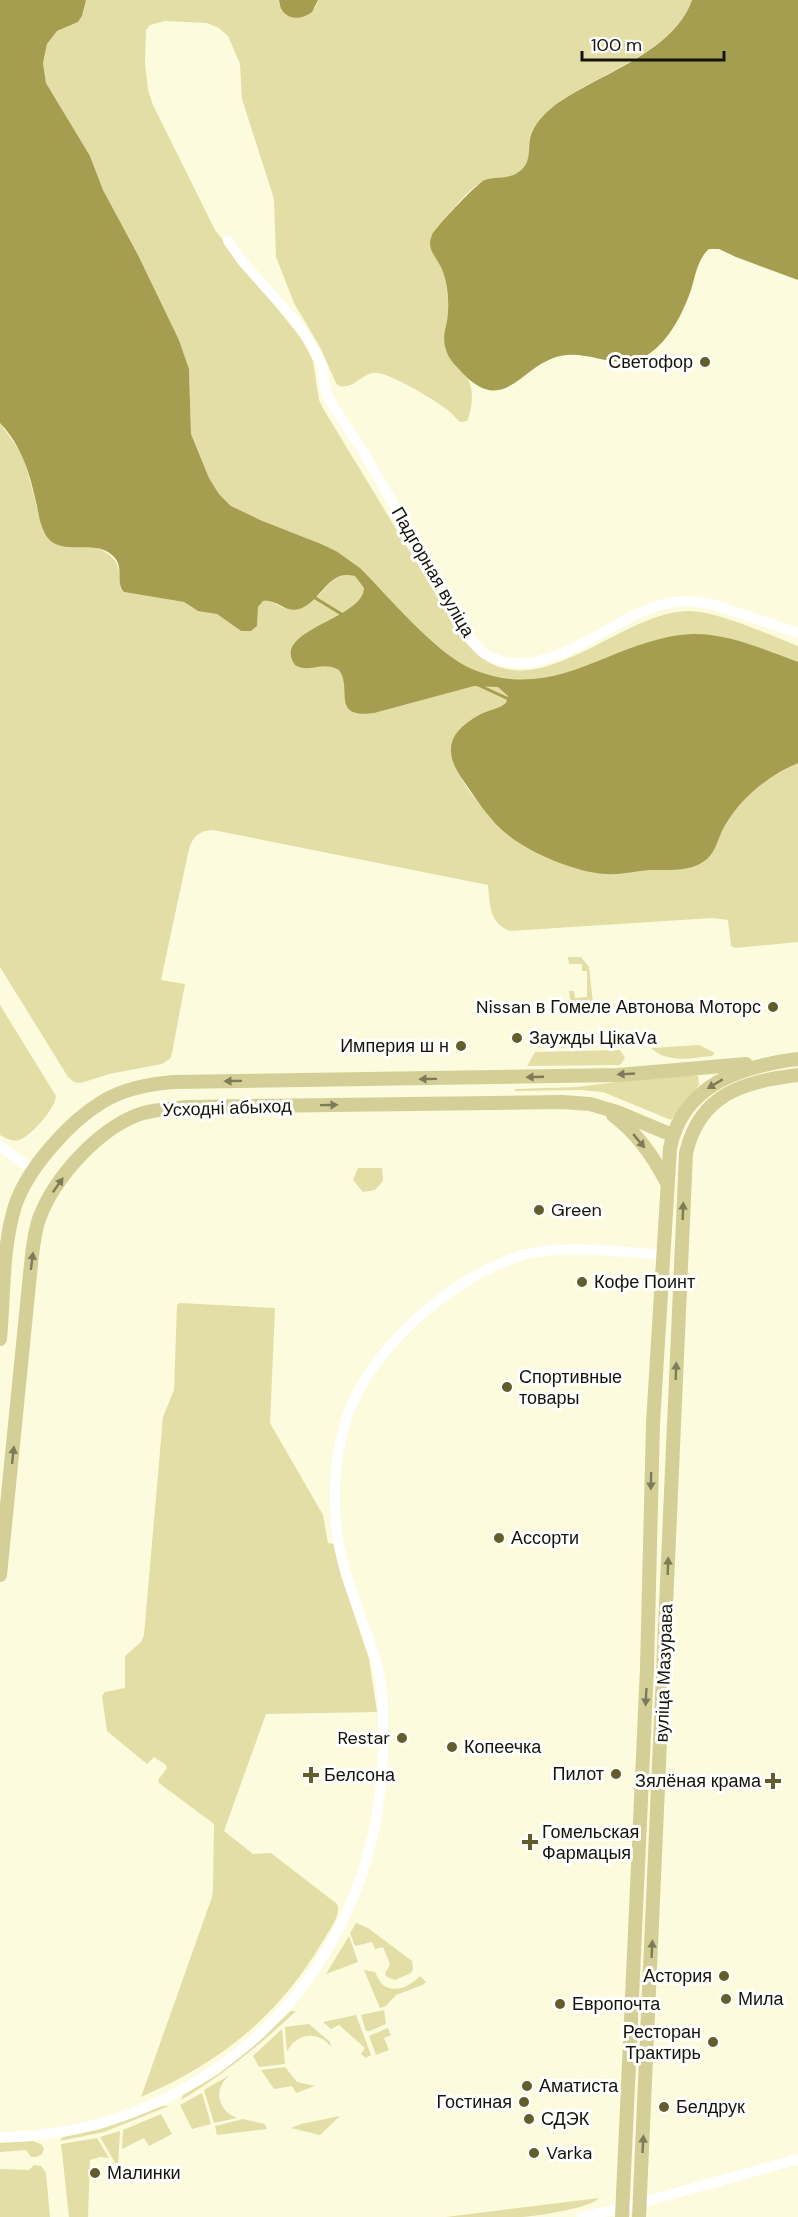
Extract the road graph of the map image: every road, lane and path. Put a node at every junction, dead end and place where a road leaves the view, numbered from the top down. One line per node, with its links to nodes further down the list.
1 (228, 241): 2 (street, Падгорная вуліца)
2 (798, 633)
3 (798, 1059): 4 (main road)
4 (769, 1063): 6 (main road, Усходні абыход, one-way to 6); 10 (main road, one-way to 10)
5 (798, 1075): 9 (main road)
6 (487, 1078): 7 (main road); 12 (main road, Усходні абыход, one-way to 12)
7 (488, 1103): 8 (main road, Усходні абыход); 17 (main road, Усходні абыход, one-way to 7)
8 (601, 1107): 10 (main road, Усходні абыход); 13 (main road, one-way to 13)
9 (692, 1130): 10 (main road); 15 (main road, вуліца Мазурава, one-way to 9)
10 (672, 1135): 13 (main road, вуліца Мазурава)
11 (0, 1146): 12 (street)
12 (33, 1170): 16 (main road, Усходні абыход)
13 (667, 1183): 14 (main road, вуліца Мазурава)
14 (664, 1255): 15 (main road); 18 (street); 21 (main road, вуліца Мазурава, one-way to 21)
15 (682, 1256): 20 (main road, вуліца Мазурава, one-way to 15)
16 (0, 1339)
17 (0, 1575)
18 (0, 2137)
19 (798, 2159): 20 (street)
20 (640, 2203): 21 (street); 23 (main road, вуліца Мазурава)
21 (622, 2213): 22 (street)
22 (582, 2217)
23 (639, 2217)

